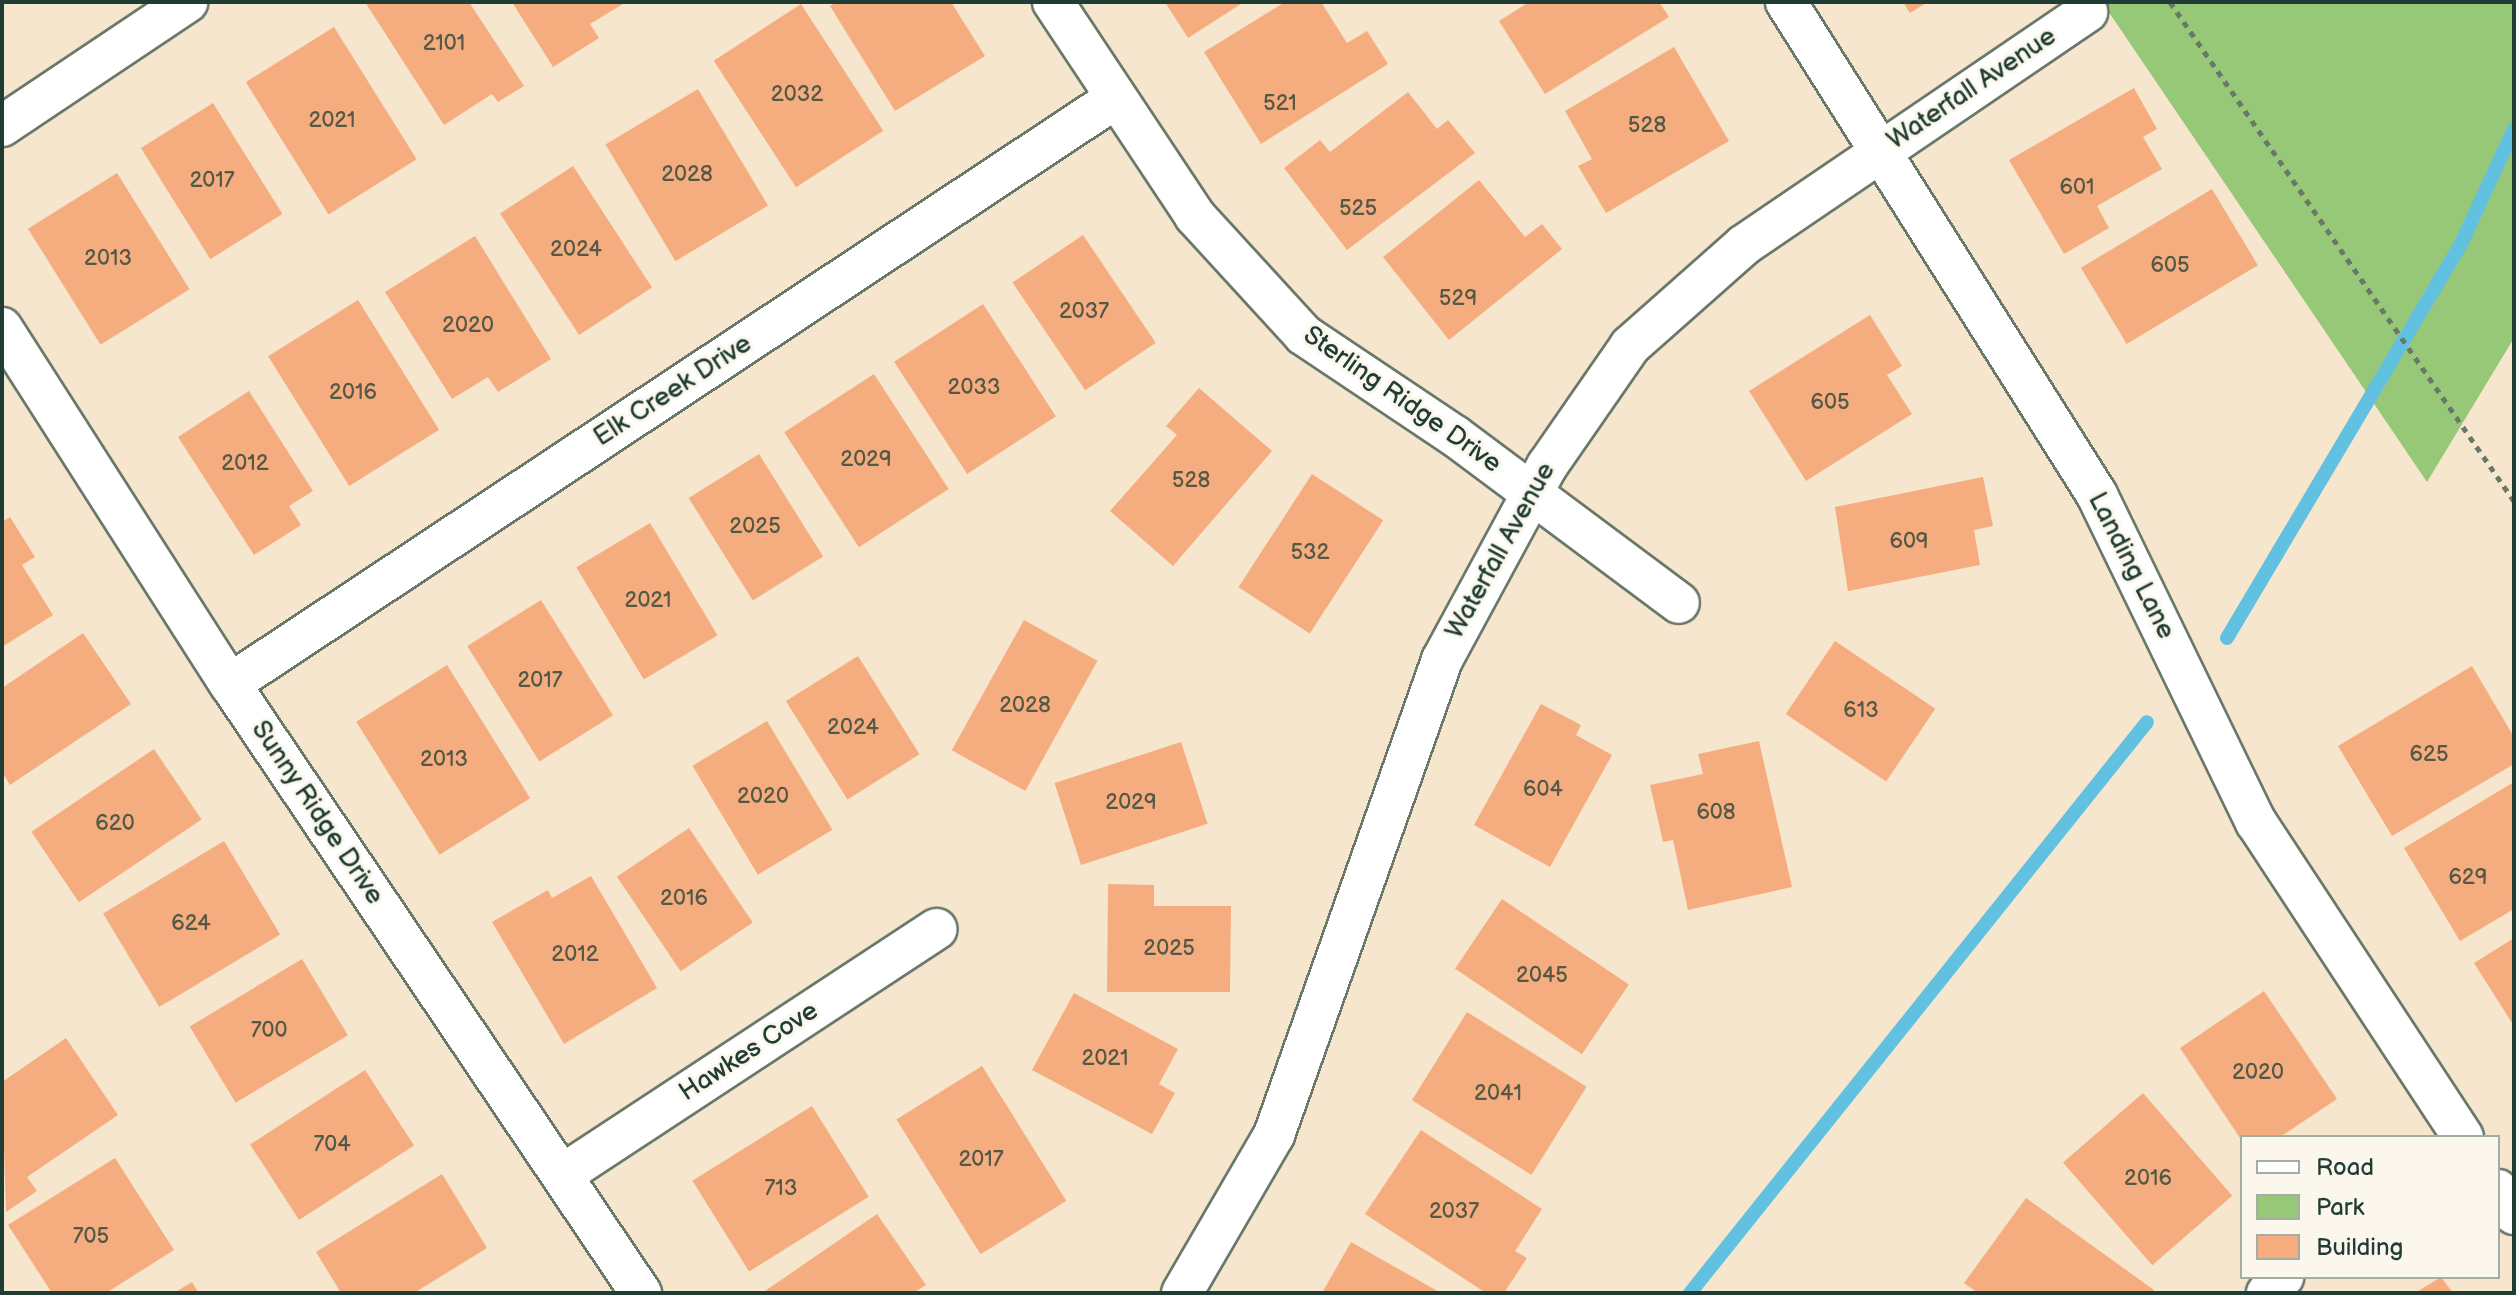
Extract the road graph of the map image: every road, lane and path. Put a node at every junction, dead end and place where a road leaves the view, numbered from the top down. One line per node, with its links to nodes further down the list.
1 (187, 2): 7 (street)
2 (1053, 2): 6 (street, Sterling Ridge Drive)
3 (1786, 2): 8 (street, Landing Lane)
4 (2170, 2): 11 (path)
5 (2087, 12): 8 (street, Waterfall Avenue)
6 (1116, 98): 10 (street, Sterling Ridge Drive); 13 (street, Elk Creek Drive)
7 (2, 126)
8 (1883, 149): 10 (street, Waterfall Avenue); 15 (street, Landing Lane)
9 (2, 328): 13 (street, Sunny Ridge Drive)
10 (1532, 491): 12 (street, Sterling Ridge Drive); 20 (street, Waterfall Avenue)
11 (2514, 501)
12 (1679, 603)
13 (230, 684): 16 (street, Sunny Ridge Drive)
14 (936, 929): 16 (street, Hawkes Cove)
15 (2462, 1135)
16 (562, 1175): 19 (street, Sunny Ridge Drive)
17 (2500, 1193): 18 (street)
18 (2514, 1214)
19 (641, 1293)
20 (1182, 1293)

